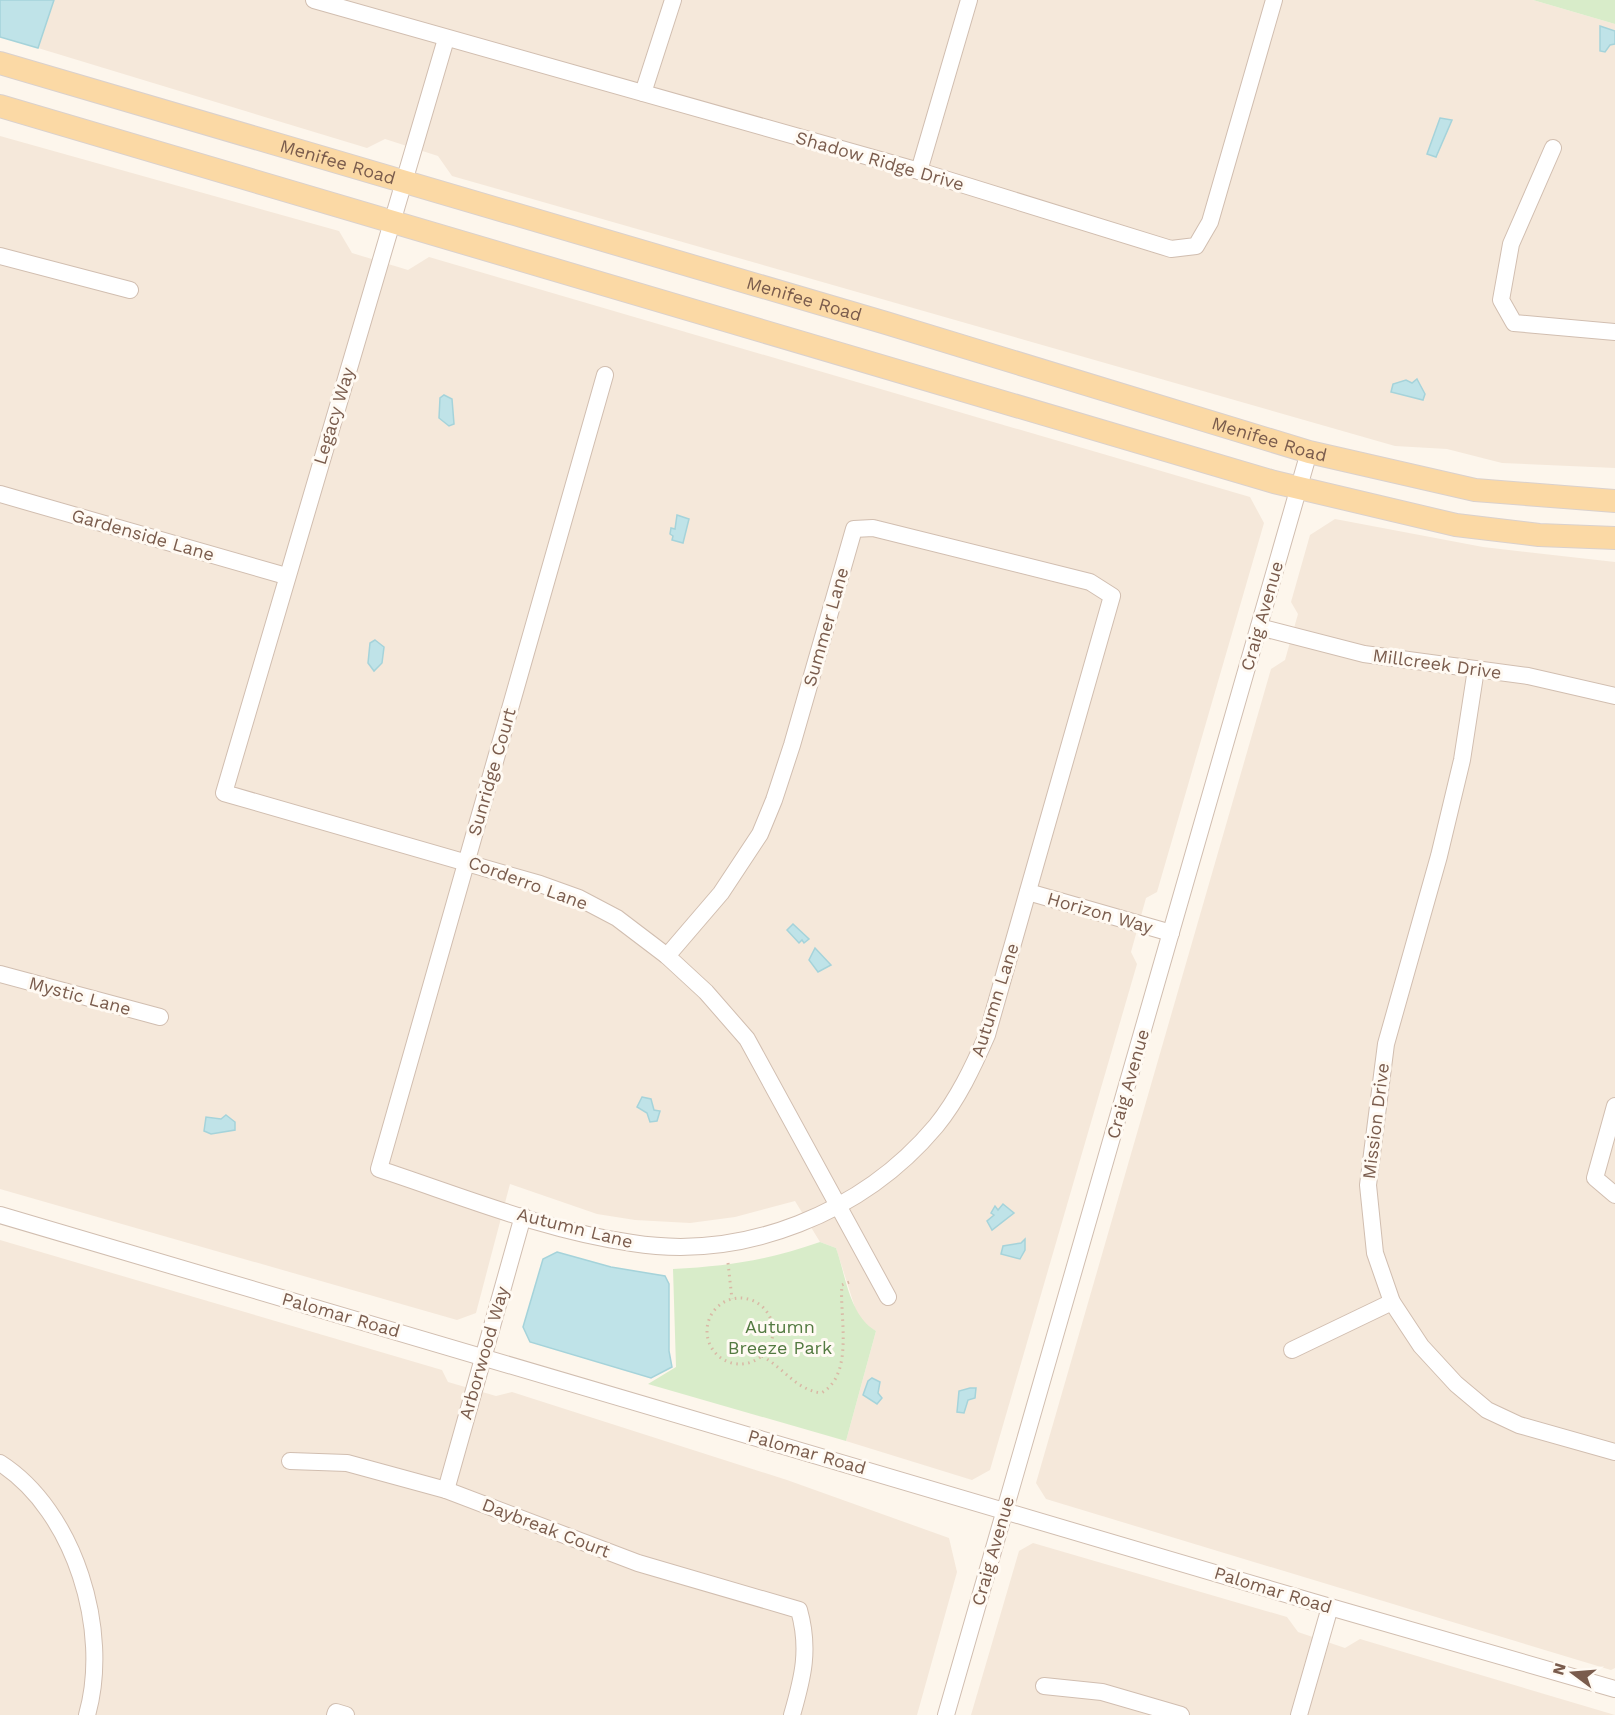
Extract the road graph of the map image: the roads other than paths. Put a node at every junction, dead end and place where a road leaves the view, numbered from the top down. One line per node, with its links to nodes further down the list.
1 (314, 0): 5 (street, Shadow Ridge Drive)
2 (673, 0): 7 (street)
3 (969, 0): 10 (street)
4 (1274, 0): 10 (street, Shadow Ridge Drive)
5 (446, 39): 7 (street, Shadow Ridge Drive); 11 (street, Legacy Way)
6 (0, 63): 11 (main road, Menifee Road)
7 (643, 93): 10 (street, Shadow Ridge Drive)
8 (0, 106): 12 (main road)
9 (1553, 148): 15 (street)
10 (919, 171)
11 (404, 182): 12 (street, Legacy Way); 17 (main road, Menifee Road)
12 (392, 222): 18 (main road); 22 (street, Legacy Way)
13 (0, 256): 14 (street)
14 (130, 290)
15 (1615, 332)
16 (605, 375): 28 (street, Sunridge Court)
17 (1309, 452): 18 (street, Craig Avenue); 20 (main road, Menifee Road)
18 (1299, 488): 21 (main road); 24 (street, Craig Avenue)
19 (0, 494): 22 (street, Gardenside Lane)
20 (1615, 501)
21 (1615, 538)
22 (286, 576): 27 (street, Legacy Way)
23 (1112, 596): 29 (street, Autumn Lane); 31 (street, Summer Lane)
24 (1259, 627): 25 (street, Millcreek Drive); 30 (street, Craig Avenue)
25 (1476, 669): 26 (street, Millcreek Drive); 41 (street, Mission Drive)
26 (1615, 696)
27 (224, 793): 28 (street, Corderro Lane)
28 (466, 861): 31 (street, Corderro Lane); 35 (street, Sunridge Court)
29 (1029, 892): 30 (street, Horizon Way); 37 (street, Autumn Lane)
30 (1171, 933): 48 (street, Craig Avenue)
31 (668, 956): 37 (street, Corderro Lane)
32 (0, 974): 33 (street, Mystic Lane)
33 (160, 1017)
34 (1615, 1106): 36 (street)
35 (379, 1169): 39 (street, Autumn Lane)
36 (1615, 1195)
37 (838, 1205): 39 (street, Autumn Lane); 40 (street, Corderro Lane)
38 (0, 1215): 43 (street, Palomar Road)
39 (523, 1216): 43 (street, Arborwood Way)
40 (888, 1297)
41 (1392, 1302): 42 (street); 44 (street, Mission Drive)
42 (1292, 1350)
43 (483, 1356): 47 (street, Arborwood Way); 48 (street, Palomar Road)
44 (1615, 1452)
45 (290, 1461): 47 (street, Daybreak Court)
46 (0, 1463): 52 (street)
47 (446, 1490): 53 (street, Daybreak Court)
48 (1005, 1510): 49 (street, Palomar Road); 54 (street, Craig Avenue)
49 (1330, 1608): 51 (street, Palomar Road); 56 (street)
50 (1044, 1686): 55 (street)
51 (1615, 1689)
52 (87, 1715)
53 (792, 1715)
54 (946, 1715)
55 (1180, 1715)
56 (1299, 1715)

